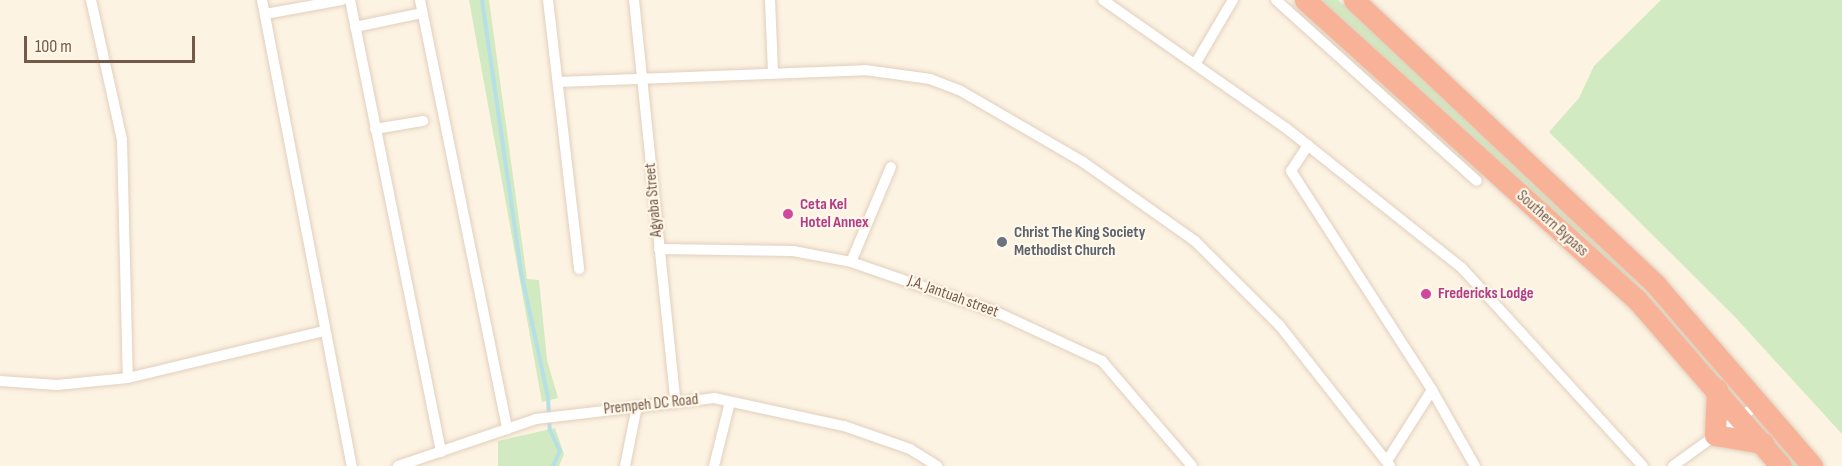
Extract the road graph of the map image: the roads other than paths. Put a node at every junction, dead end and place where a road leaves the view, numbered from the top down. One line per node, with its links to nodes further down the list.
1 (90, 0): 30 (street)
2 (262, 0): 15 (street)
3 (342, 0): 15 (street)
4 (350, 0): 16 (street)
5 (420, 0): 14 (street)
6 (548, 0): 20 (street)
7 (634, 0): 19 (street, Agyaba Street)
8 (770, 0): 18 (street)
9 (1103, 0): 17 (street)
10 (1233, 0): 17 (street)
11 (1276, 0): 25 (street)
12 (1305, 0): 32 (highway, Southern Bypass)
13 (1354, 0): 35 (highway, Southern Bypass)
14 (422, 13): 16 (street); 39 (street)
15 (265, 14): 29 (street)
16 (355, 27): 22 (street)
17 (1197, 61): 23 (street)
18 (773, 71): 19 (street); 43 (street)
19 (642, 79): 20 (street); 26 (street, Agyaba Street)
20 (558, 82): 28 (street)
21 (423, 121): 22 (street)
22 (375, 129): 42 (street)
23 (1308, 145): 33 (street); 51 (street)
24 (891, 167): 27 (street)
25 (1477, 181)
26 (659, 249): 27 (street, J.A. Jantuah street); 34 (street, Agyaba Street)
27 (851, 262): 49 (street, J.A. Jantuah street)
28 (579, 269)
29 (324, 331): 30 (street); 44 (street)
30 (128, 378): 31 (street)
31 (0, 381)
32 (1717, 389): 38 (highway, Southern Bypass); 40 (highway)
33 (1432, 390): 43 (street); 50 (street)
34 (675, 400): 36 (street, Prempeh DC Road); 37 (street, Prempeh DC Road)
35 (1762, 401): 38 (street); 54 (highway, Southern Bypass)
36 (729, 402): 47 (street); 48 (street, Prempeh DC Road)
37 (637, 406): 39 (street, Prempeh DC Road); 46 (street)
38 (1742, 416): 40 (street); 41 (highway, Southern Bypass)
39 (507, 429): 42 (street, Prempeh DC Road)
40 (1715, 435): 41 (highway); 52 (street)
41 (1763, 443): 53 (highway, Southern Bypass)
42 (441, 452): 45 (street, Prempeh DC Road)
43 (1389, 464)
44 (352, 466)
45 (398, 466)
46 (624, 466)
47 (714, 466)
48 (938, 466)
49 (1192, 466)
50 (1475, 466)
51 (1643, 466)
52 (1673, 466)
53 (1781, 466)
54 (1812, 466)

